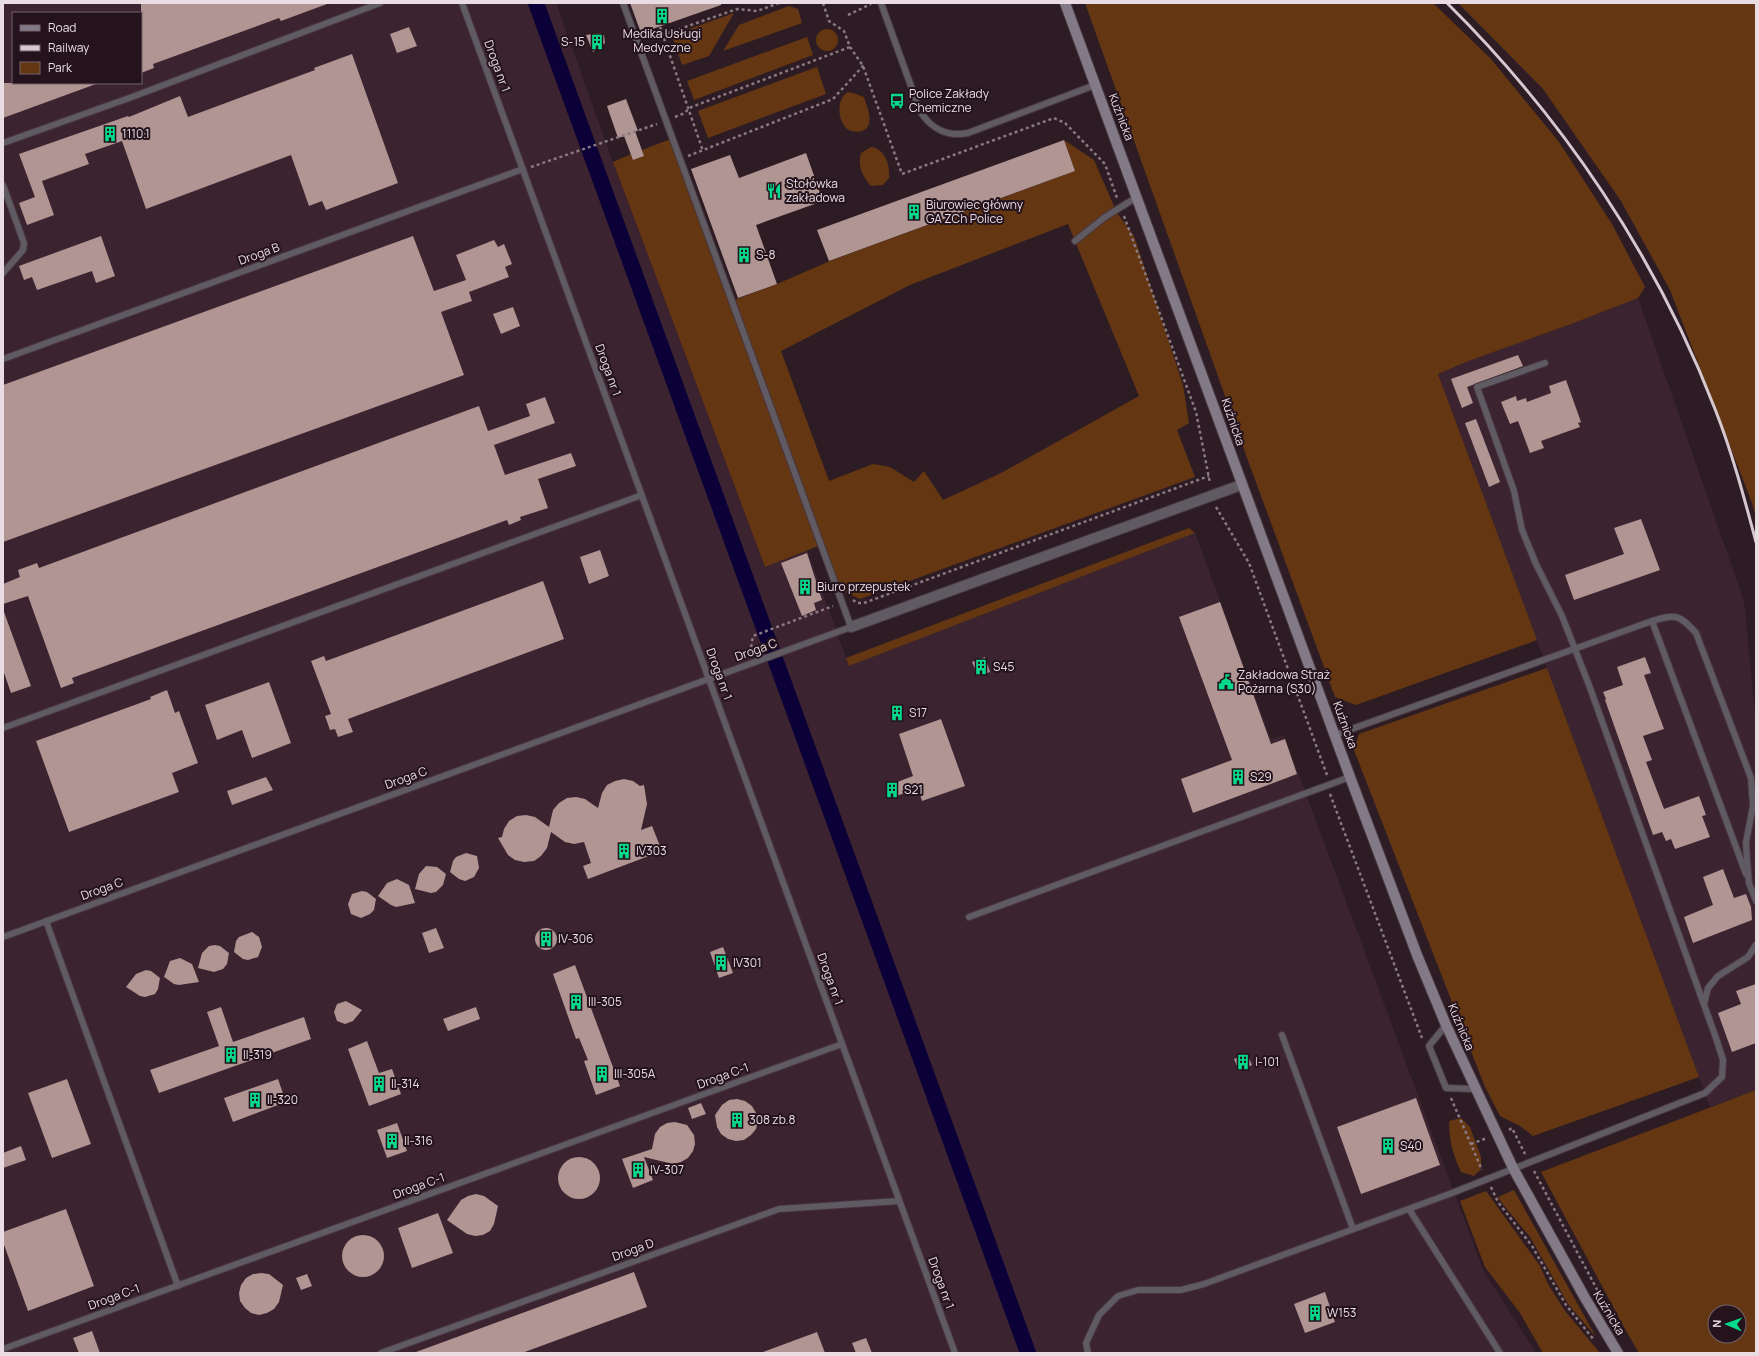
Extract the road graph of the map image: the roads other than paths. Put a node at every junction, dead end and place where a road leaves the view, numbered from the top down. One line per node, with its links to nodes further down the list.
1 (380, 3): 7 (lane)
2 (462, 3): 8 (lane, Droga nr 1)
3 (624, 3): 18 (lane)
4 (881, 3): 6 (lane, Kuźnicka)
5 (1065, 3): 6 (street, Kuźnicka)
6 (1095, 85): 10 (street, Kuźnicka)
7 (3, 143)
8 (523, 169): 13 (lane, Droga B); 16 (lane, Droga nr 1)
9 (3, 185): 12 (lane)
10 (1137, 197): 11 (lane); 15 (street, Kuźnicka)
11 (1075, 241)
12 (3, 273)
13 (3, 358)
14 (1545, 364): 19 (lane)
15 (1241, 485): 18 (street); 22 (street, Kuźnicka)
16 (642, 495): 20 (lane, Droga nr 1); 21 (lane)
17 (1652, 621): 19 (lane); 24 (lane); 24 (lane)
18 (852, 627): 20 (lane, Droga C)
19 (1575, 649): 22 (lane); 30 (lane)
20 (709, 679): 27 (lane, Droga C); 33 (lane, Droga nr 1)
21 (3, 728)
22 (1335, 734): 23 (street, Kuźnicka)
23 (1350, 776): 26 (lane); 31 (street, Kuźnicka)
24 (1749, 883): 25 (lane)
25 (1756, 902)
26 (968, 917)
27 (46, 921): 28 (lane, Droga C); 39 (lane)
28 (3, 937)
29 (1756, 945): 30 (lane)
30 (1704, 1004): 35 (lane)
31 (1446, 1025): 34 (street, Kuźnicka); 34 (lane)
32 (1282, 1035): 38 (lane)
33 (842, 1044): 36 (lane, Droga nr 1); 39 (lane, Droga C-1)
34 (1475, 1089): 35 (street, Kuźnicka)
35 (1513, 1168): 37 (lane); 45 (street, Kuźnicka)
36 (899, 1201): 41 (lane, Droga D); 42 (lane, Droga nr 1)
37 (1409, 1209): 38 (lane); 44 (lane)
38 (1353, 1229): 43 (lane)
39 (178, 1286): 40 (lane, Droga C-1)
40 (3, 1350)
41 (381, 1353)
42 (955, 1353)
43 (1088, 1353)
44 (1500, 1353)
45 (1618, 1353)

